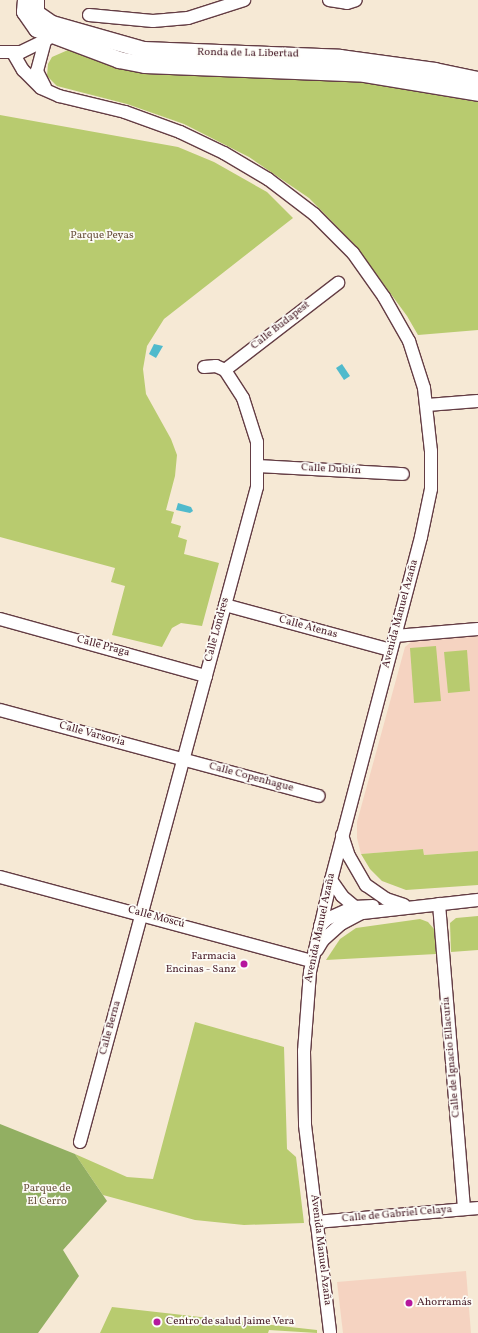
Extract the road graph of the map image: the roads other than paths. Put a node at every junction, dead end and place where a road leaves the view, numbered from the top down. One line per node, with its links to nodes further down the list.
1 (26, 0): 7 (main road, Ronda de La Libertad)
2 (36, 0): 10 (main road, Ronda de La Libertad)
3 (244, 0): 6 (street)
4 (329, 0): 5 (street)
5 (356, 0)
6 (90, 14)
7 (48, 39): 9 (street); 11 (street); 12 (main road, Ronda de La Libertad)
8 (0, 52): 9 (street)
9 (13, 53): 11 (street, Avenida Manuel Azaña)
10 (478, 80)
11 (51, 93): 17 (street, Avenida Manuel Azaña)
12 (478, 93)
13 (338, 283): 15 (street, Calle Budapest)
14 (204, 367): 15 (street)
15 (225, 370): 18 (street, Calle Londres)
16 (478, 401): 17 (street)
17 (427, 405): 23 (street, Avenida Manuel Azaña)
18 (259, 466): 19 (street, Calle Dublín); 20 (street, Calle Londres)
19 (403, 474)
20 (225, 605): 24 (street, Calle Atenas); 25 (street, Calle Londres)
21 (0, 619): 25 (street, Calle Praga)
22 (478, 629): 23 (street)
23 (395, 636): 24 (street, Avenida Manuel Azaña)
24 (391, 650): 29 (street, Avenida Manuel Azaña)
25 (206, 676): 27 (street, Calle Londres)
26 (0, 710): 27 (street, Calle Varsovia)
27 (183, 759): 28 (street, Calle Copenhague); 36 (street, Calle Londres)
28 (319, 796)
29 (342, 836): 31 (street, Avenida Manuel Azaña); 34 (street)
30 (0, 877): 36 (street, Calle Moscú)
31 (331, 880): 35 (street); 37 (street, Avenida Manuel Azaña)
32 (478, 900): 33 (street)
33 (439, 904): 34 (street); 41 (street, Calle de Ignacio Ellacuría)
34 (409, 907): 35 (street)
35 (358, 910): 37 (street); 38 (street)
36 (141, 914): 38 (street, Calle Moscú); 39 (street, Calle Berna)
37 (320, 926): 38 (street, Avenida Manuel Azaña)
38 (312, 961): 42 (street, Avenida Manuel Azaña)
39 (80, 1142)
40 (478, 1208): 41 (street, Calle de Gabriel Celaya)
41 (464, 1210): 42 (street, Calle de Gabriel Celaya)
42 (316, 1222): 43 (street, Avenida Manuel Azaña)
43 (330, 1333)

